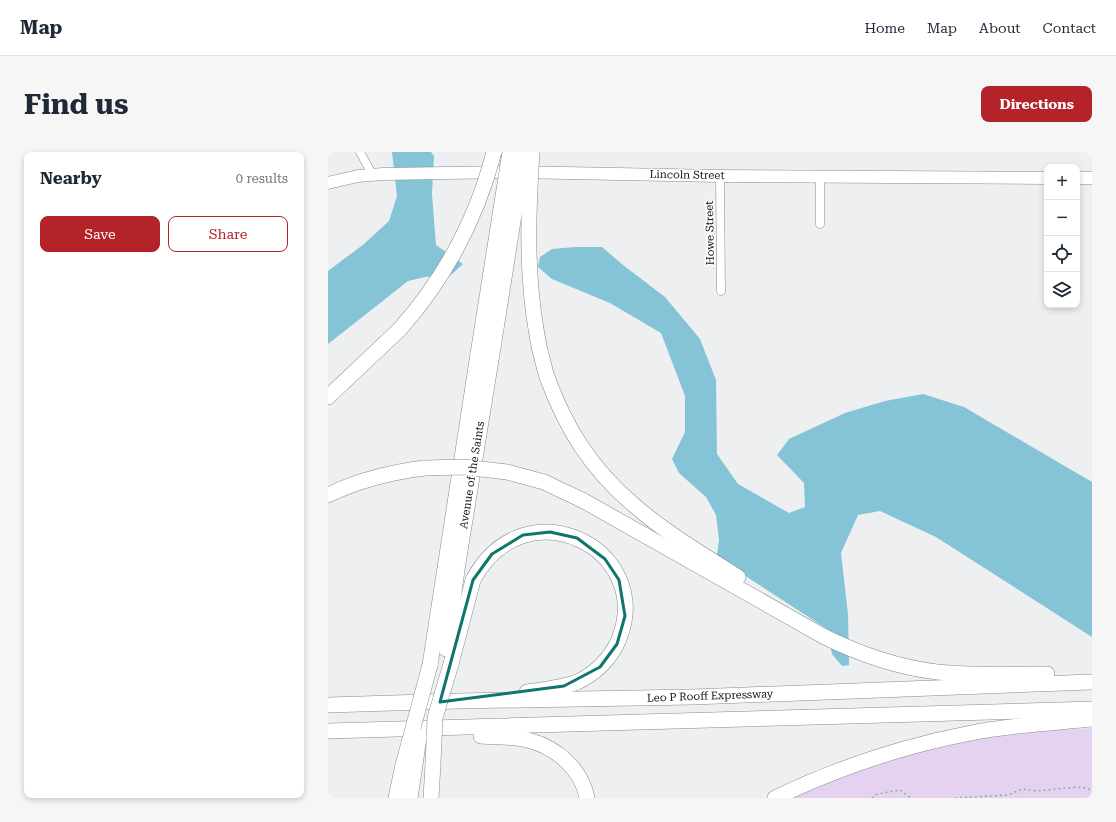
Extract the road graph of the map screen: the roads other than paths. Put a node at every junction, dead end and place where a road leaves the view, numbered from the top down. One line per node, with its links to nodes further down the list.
1 (360, 152): 6 (street)
2 (494, 152): 16 (highway, bridge)
3 (510, 152): 15 (highway, Avenue of the Saints, bridge)
4 (524, 152): 15 (highway, Avenue of the Saints, bridge)
5 (532, 152): 18 (highway, bridge)
6 (377, 174): 7 (main road, Lincoln Street); 12 (main road, Lincoln Street)
7 (720, 176): 8 (main road, Lincoln Street); 14 (street, Howe Street)
8 (820, 176): 9 (main road, Lincoln Street); 13 (street)
9 (1044, 178)
10 (1080, 178): 11 (main road)
11 (1092, 178)
12 (328, 183)
13 (820, 224)
14 (721, 291)
15 (485, 354): 19 (highway, Avenue of the Saints)
16 (328, 397)
17 (328, 495): 18 (highway, bridge)
18 (668, 540): 20 (highway)
19 (442, 664): 22 (highway); 29 (highway, Avenue of the Saints, bridge); 29 (highway, Avenue of the Saints, bridge)
20 (1092, 674)
21 (1092, 682): 22 (highway, Leo P Rooff Expressway)
22 (458, 701): 23 (highway, Leo P Rooff Expressway)
23 (328, 705)
24 (1092, 709): 26 (highway)
25 (1092, 719): 35 (highway)
26 (409, 729): 27 (highway); 28 (highway); 34 (highway)
27 (328, 731)
28 (328, 742)
29 (419, 764): 30 (highway); 31 (highway, Avenue of the Saints); 32 (highway, Avenue of the Saints); 33 (highway)
30 (396, 798)
31 (410, 798)
32 (422, 798)
33 (431, 798)
34 (587, 798)
35 (775, 798)

